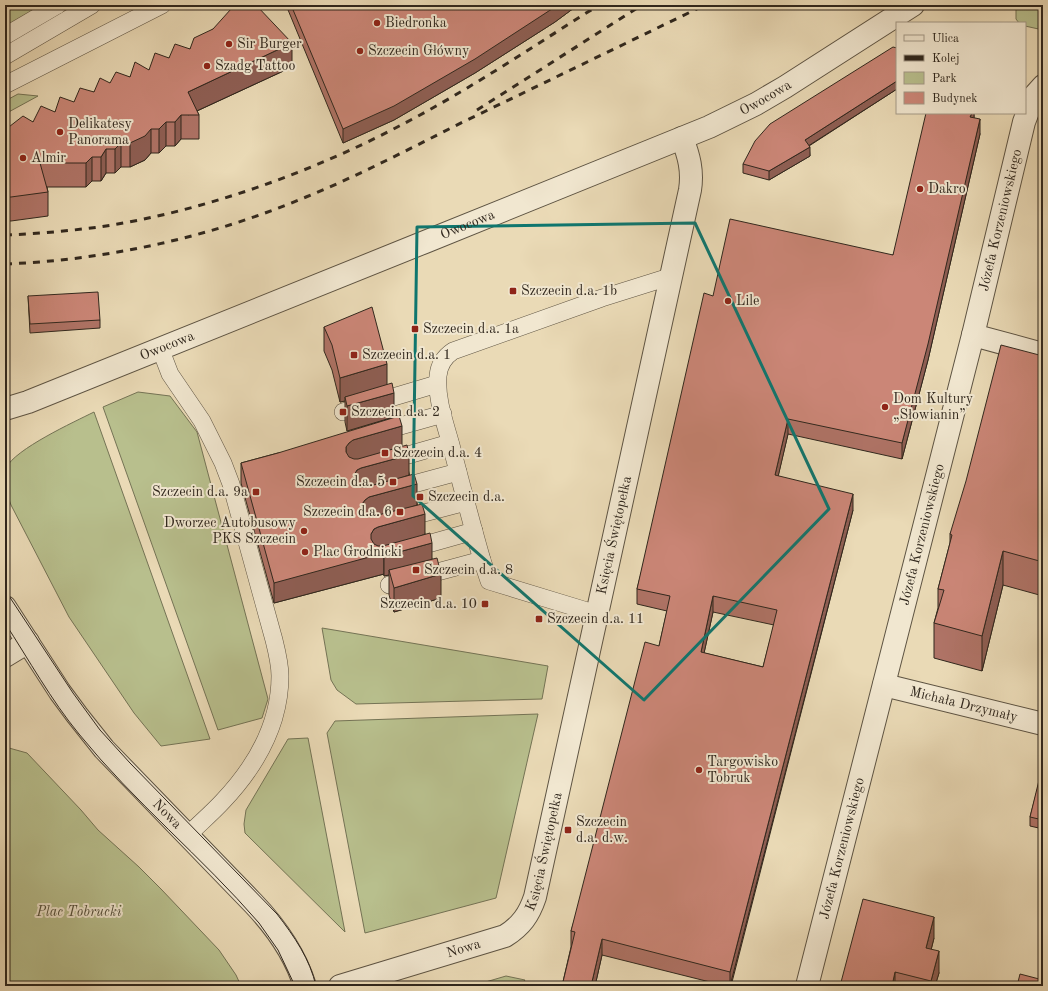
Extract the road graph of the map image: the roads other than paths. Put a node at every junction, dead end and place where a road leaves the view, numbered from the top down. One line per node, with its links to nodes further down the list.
1 (58, 5): 7 (lane)
2 (92, 5): 8 (lane)
3 (140, 5): 6 (lane)
4 (162, 5): 6 (lane)
5 (913, 5): 11 (street, Owocowa)
6 (119, 27): 9 (lane)
7 (5, 36)
8 (5, 56)
9 (5, 85)
10 (1043, 86): 13 (street, Józefa Korzeniowskiego)
11 (682, 138): 12 (street, Księcia Świętopełka); 14 (street, Owocowa)
12 (672, 276): 16 (lane); 32 (street, Księcia Świętopełka)
13 (973, 335): 15 (street); 35 (street, Józefa Korzeniowskiego)
14 (160, 348): 17 (street, Owocowa); 37 (lane)
15 (1043, 354)
16 (437, 384): 18 (lane); 19 (lane)
17 (5, 409)
18 (343, 412)
19 (443, 414): 20 (lane); 21 (lane)
20 (363, 437)
21 (450, 443): 22 (lane); 23 (lane)
22 (371, 466)
23 (458, 472): 24 (lane); 25 (lane)
24 (379, 494)
25 (466, 502): 26 (lane); 27 (lane)
26 (387, 524)
27 (474, 531): 28 (lane); 29 (lane)
28 (395, 553)
29 (482, 560): 30 (lane); 32 (lane)
30 (389, 585)
31 (5, 607): 33 (street, Nowa)
32 (597, 614): 38 (street, Księcia Świętopełka)
33 (28, 642): 34 (street); 37 (street, Nowa)
34 (5, 656)
35 (884, 685): 36 (street, Michała Drzymały); 41 (street, Józefa Korzeniowskiego)
36 (1043, 724)
37 (188, 835): 39 (street, Nowa)
38 (516, 929): 40 (street, Nowa)
39 (305, 986)
40 (340, 986)
41 (807, 986)

